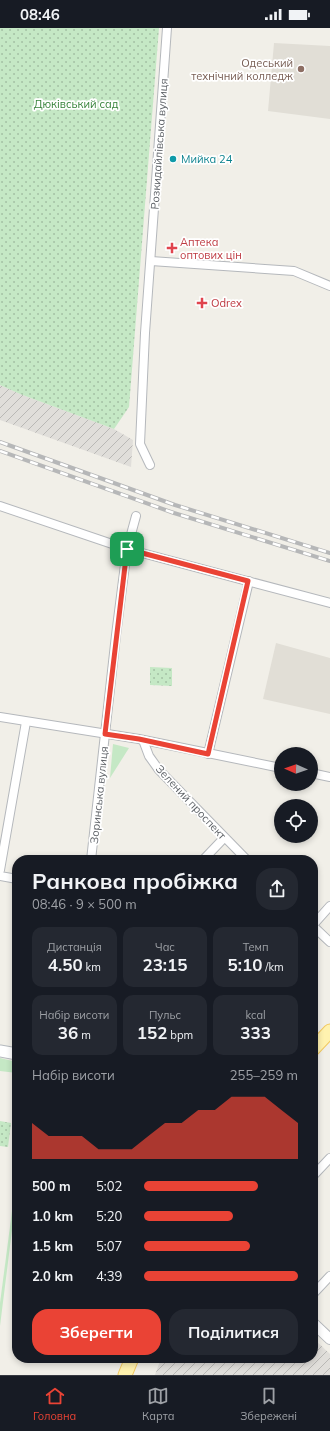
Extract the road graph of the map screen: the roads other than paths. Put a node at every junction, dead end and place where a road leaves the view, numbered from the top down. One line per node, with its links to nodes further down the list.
1 (167, 28): 2 (street, Розкидайлівська вулиця)
2 (151, 261): 3 (street); 4 (street, Розкидайлівська вулиця)
3 (330, 286)
4 (150, 465)
5 (0, 506): 7 (street)
6 (136, 516): 7 (street, Зоринська вулиця)
7 (127, 549): 8 (street); 12 (street, Зоринська вулиця)
8 (248, 581): 9 (street); 14 (street)
9 (330, 603)
10 (0, 717): 11 (street)
11 (26, 722): 12 (street); 22 (street)
12 (105, 734): 13 (street); 19 (street, Зоринська вулиця)
13 (143, 740): 14 (street); 18 (street, Зелений проспект)
14 (208, 754): 15 (street)
15 (274, 767)
16 (318, 774): 17 (street)
17 (330, 777)
18 (224, 838): 20 (street); 21 (street, Зелений проспект)
19 (92, 855)
20 (208, 855)
21 (242, 855)
22 (0, 870)
23 (0, 876): 24 (street)
24 (12, 878)
25 (330, 906): 26 (street)
26 (318, 919)
27 (318, 930): 28 (street)
28 (330, 942)
29 (330, 1031): 30 (main road)
30 (318, 1044)
31 (0, 1051): 32 (main road)
32 (12, 1053)
33 (330, 1158): 34 (street)
34 (318, 1171)
35 (330, 1276): 36 (street)
36 (318, 1289)
37 (318, 1328): 38 (street)
38 (330, 1340)
39 (130, 1363): 40 (main road)
40 (125, 1375)

